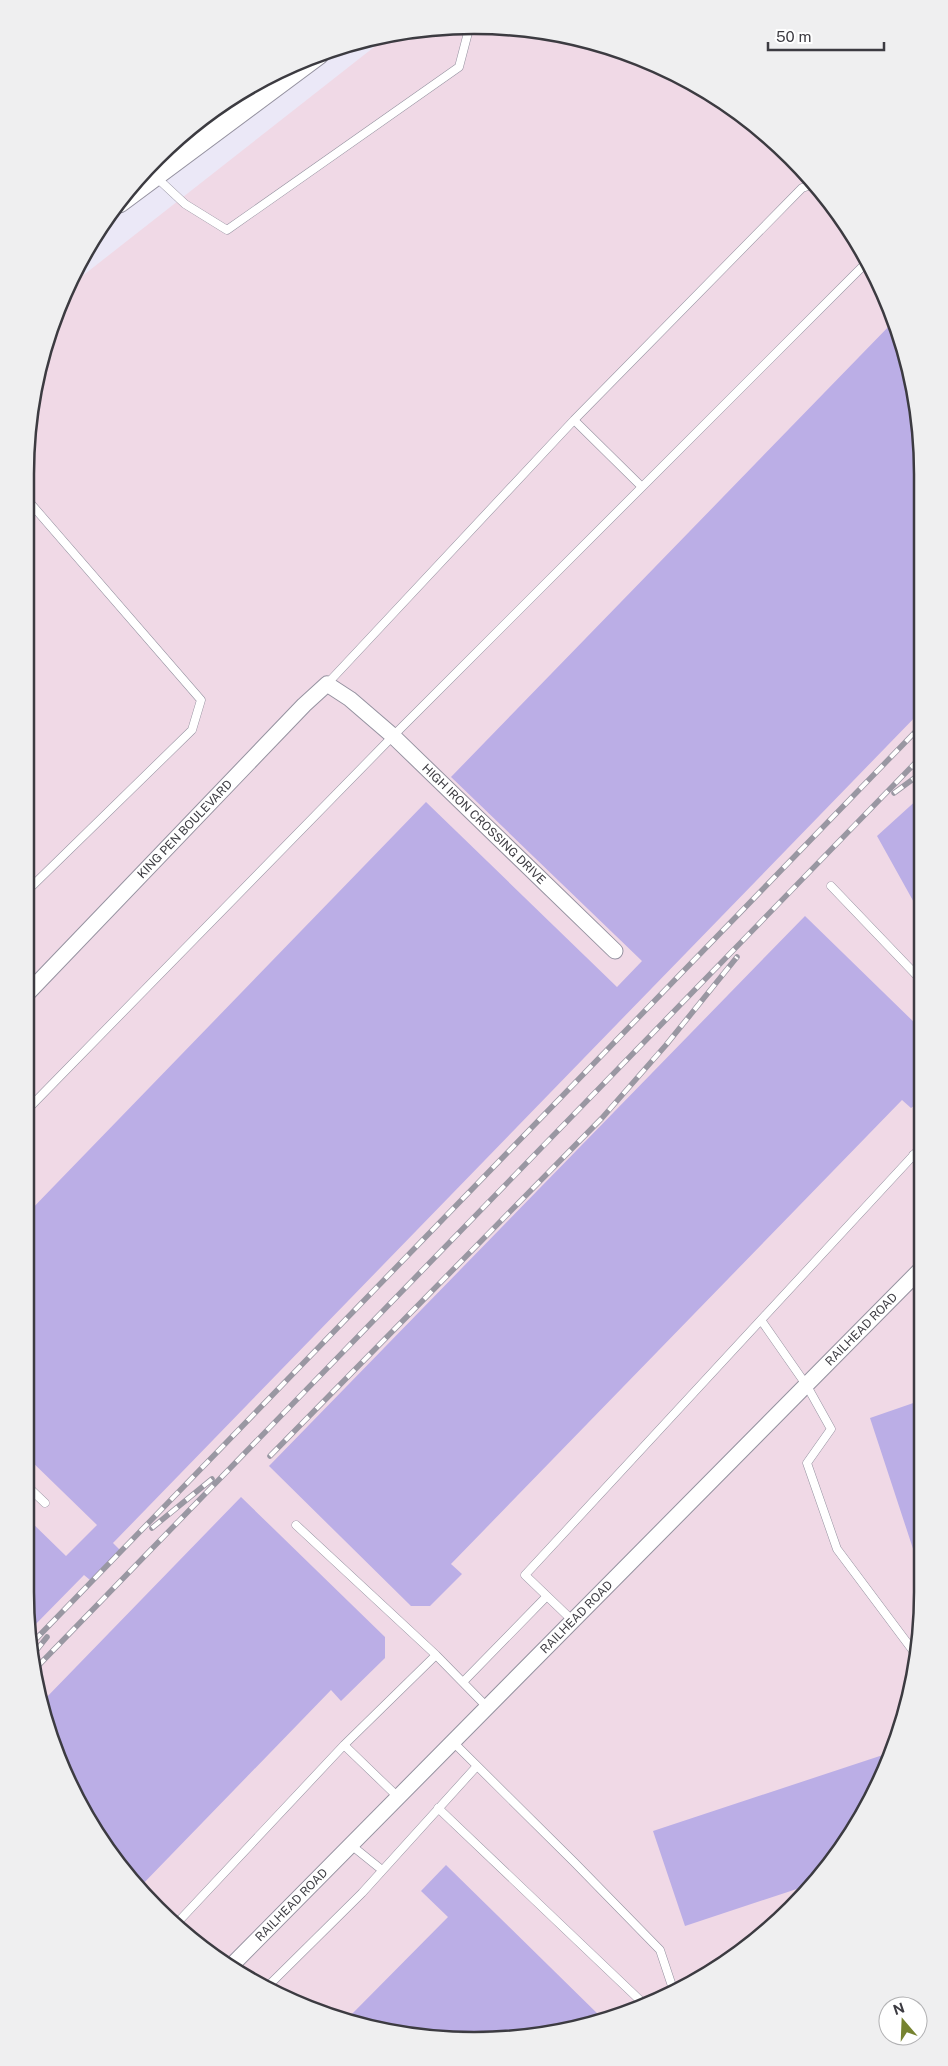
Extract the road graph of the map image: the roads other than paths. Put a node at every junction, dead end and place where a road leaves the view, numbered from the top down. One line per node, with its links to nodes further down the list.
1 (468, 34): 3 (lane)
2 (293, 73): 3 (street)
3 (155, 176): 4 (street)
4 (142, 186)
5 (807, 186): 7 (lane)
6 (862, 267): 8 (lane)
7 (574, 420): 8 (lane); 10 (lane)
8 (642, 487): 11 (lane)
9 (34, 507): 12 (lane)
10 (327, 684): 11 (street, HIGH IRON CROSSING DRIVE); 16 (street, KING PEN BOULEVARD)
11 (393, 736): 14 (street, HIGH IRON CROSSING DRIVE); 17 (lane)
12 (34, 884)
13 (832, 886): 15 (lane)
14 (615, 951)
15 (914, 973)
16 (34, 987)
17 (34, 1103)
18 (913, 1155): 20 (lane)
19 (914, 1276): 21 (street, RAILHEAD ROAD)
20 (761, 1320): 21 (lane); 25 (lane)
21 (807, 1386): 26 (street, RAILHEAD ROAD); 27 (lane)
22 (34, 1493): 23 (lane)
23 (45, 1503)
24 (296, 1525): 28 (lane)
25 (547, 1596): 26 (lane); 29 (lane)
26 (573, 1620): 30 (street, RAILHEAD ROAD)
27 (910, 1647)
28 (436, 1655): 29 (lane); 32 (lane)
29 (463, 1682): 30 (lane)
30 (487, 1707): 31 (street, RAILHEAD ROAD)
31 (453, 1742): 33 (lane); 34 (street, RAILHEAD ROAD)
32 (344, 1745): 34 (lane); 38 (lane)
33 (477, 1766): 35 (lane); 41 (lane)
34 (398, 1797): 36 (street, RAILHEAD ROAD)
35 (438, 1808): 37 (lane); 42 (lane)
36 (351, 1845): 37 (lane); 39 (street, RAILHEAD ROAD)
37 (382, 1870): 40 (lane)
38 (180, 1920)
39 (235, 1962)
40 (271, 1983)
41 (672, 1985)
42 (640, 2000)

